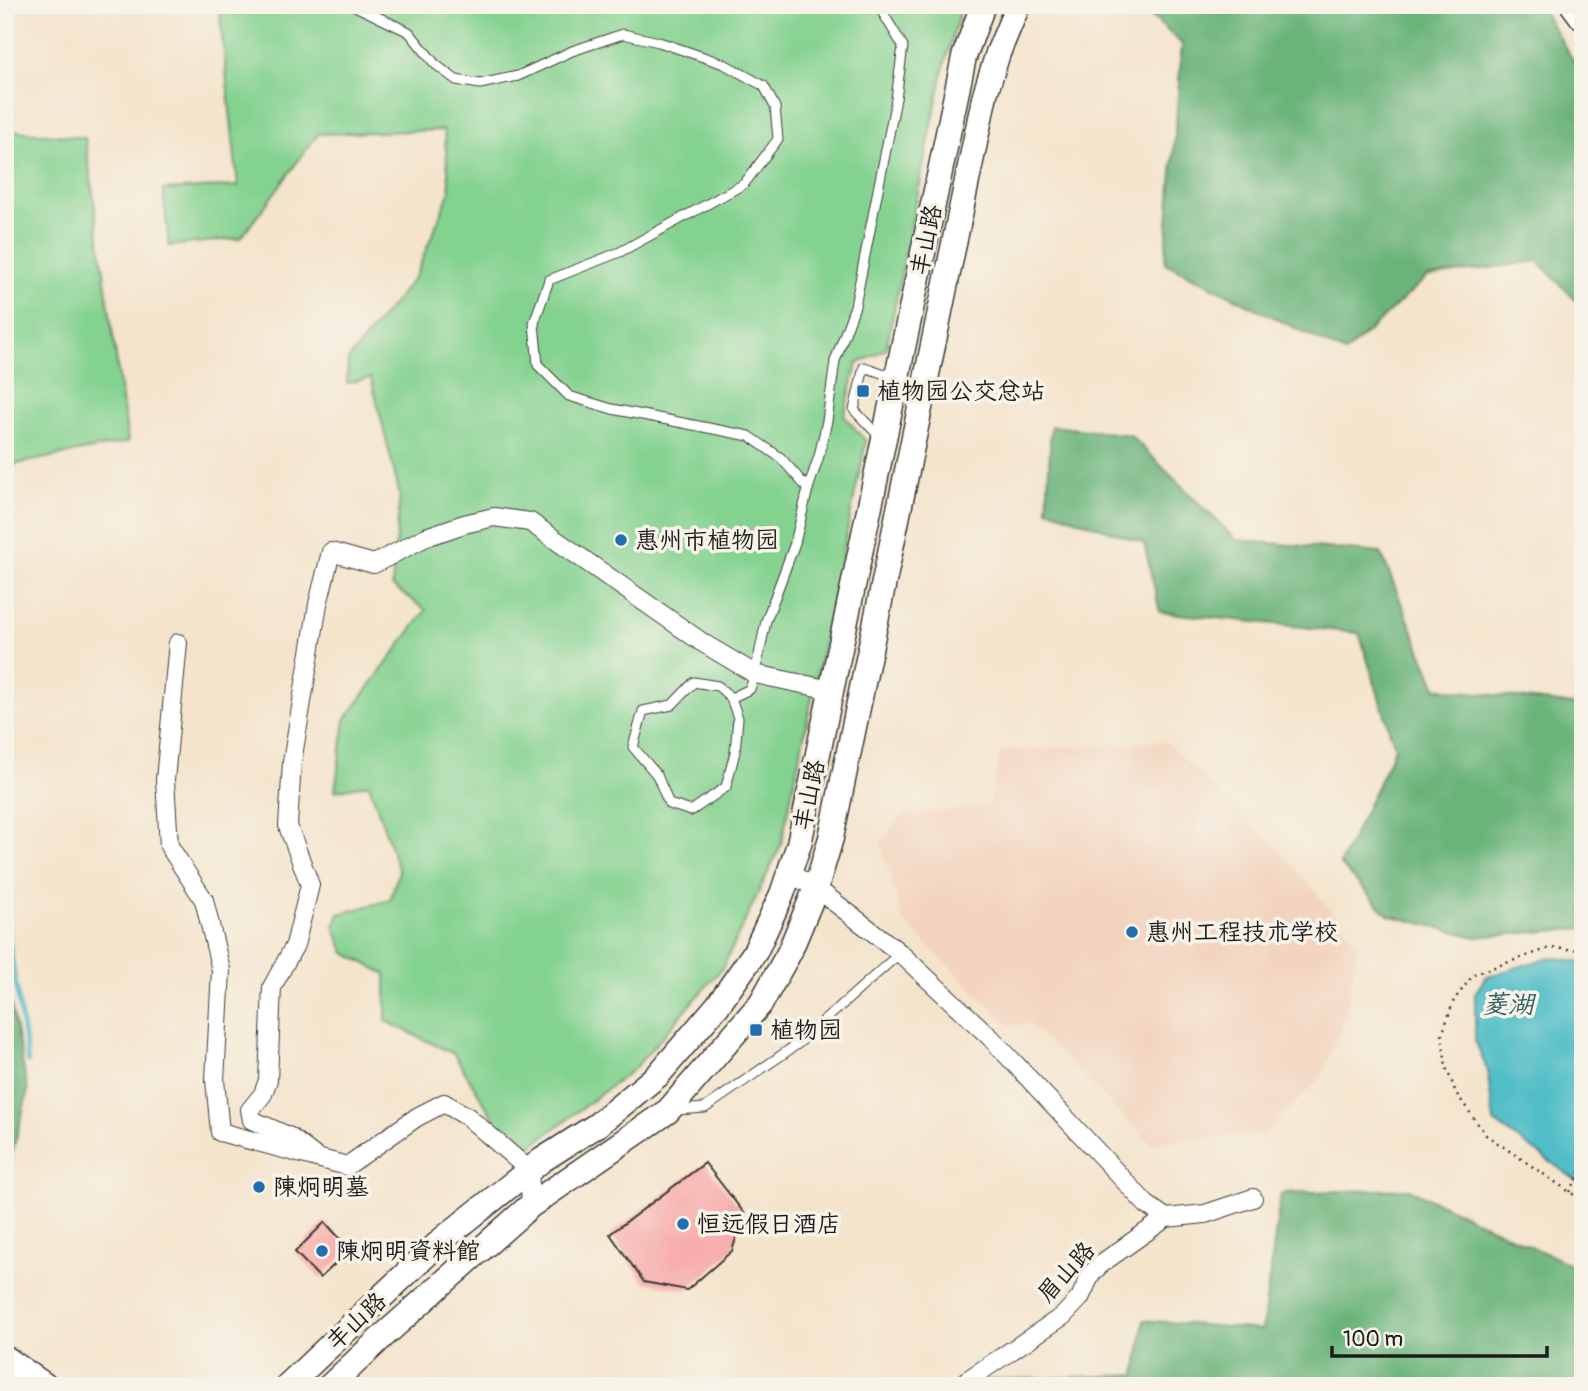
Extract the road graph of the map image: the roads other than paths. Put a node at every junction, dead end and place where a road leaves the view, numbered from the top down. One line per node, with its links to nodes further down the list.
1 (353, 5): 10 (lane)
2 (878, 5): 10 (lane)
3 (983, 5): 7 (main road, 丰山路)
4 (1018, 5): 8 (main road, 丰山路)
5 (1574, 5): 6 (main road)
6 (1583, 17)
7 (897, 378): 8 (main road); 9 (main road, 丰山路); 9 (lane)
8 (919, 414): 16 (main road, 丰山路)
9 (884, 441): 13 (main road, 丰山路)
10 (808, 489): 12 (lane)
11 (178, 643): 19 (street)
12 (755, 674): 13 (street); 14 (lane); 19 (street)
13 (831, 690): 15 (main road, 丰山路)
14 (731, 698): 14 (lane)
15 (789, 873): 16 (street); 20 (main road, 丰山路)
16 (817, 888): 17 (street); 18 (main road, 丰山路)
17 (900, 953): 18 (lane); 23 (street)
18 (668, 1111): 22 (main road, 丰山路)
19 (317, 1158): 20 (street)
20 (529, 1170): 22 (street); 27 (main road, 丰山路)
21 (1254, 1198): 23 (street, 眉山路)
22 (531, 1205): 25 (main road, 丰山路)
23 (1166, 1218): 28 (street, 眉山路)
24 (5, 1359): 26 (main road)
25 (339, 1383)
26 (44, 1386)
27 (287, 1386)
28 (962, 1386)

